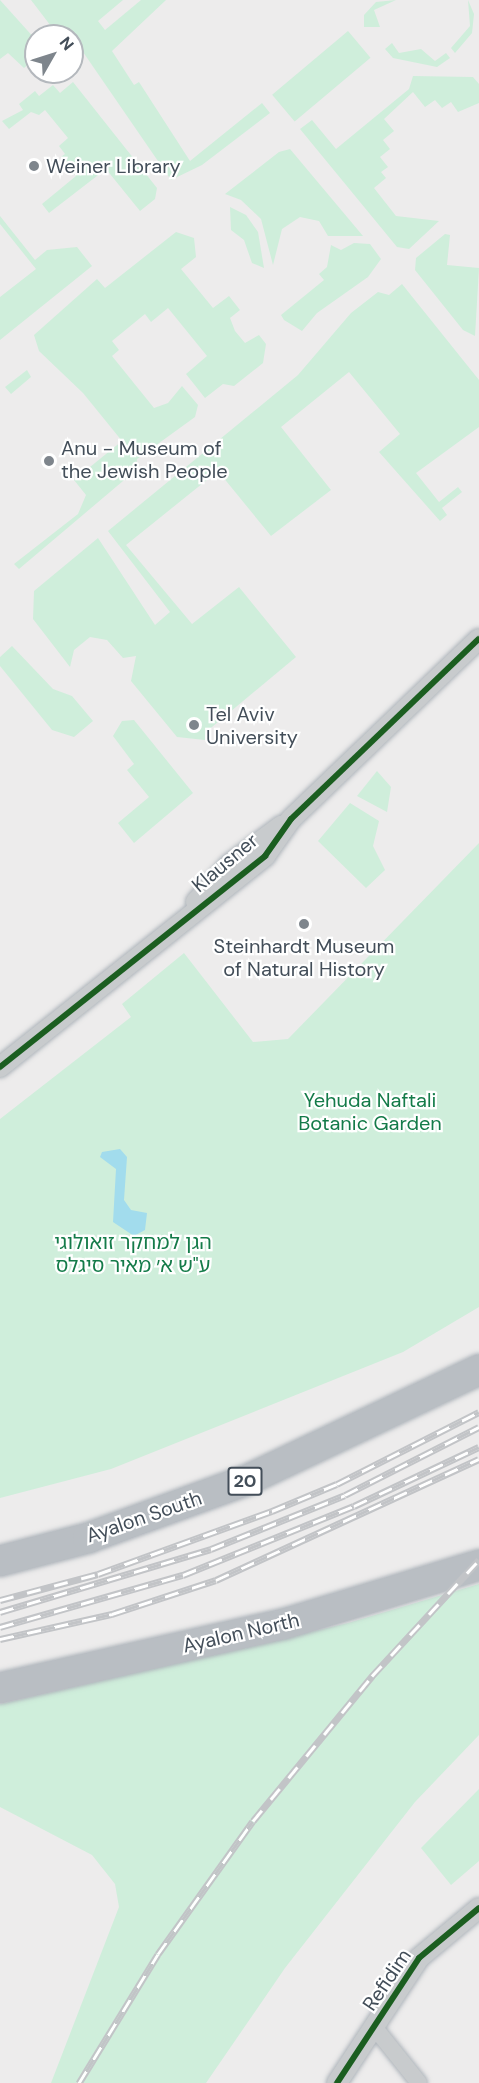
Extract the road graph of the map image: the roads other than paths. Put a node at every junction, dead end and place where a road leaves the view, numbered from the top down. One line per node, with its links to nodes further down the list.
1 (479, 639): 2 (street, Klausner)
2 (0, 1067)
3 (479, 1370): 4 (highway, Ayalon South / 20)
4 (0, 1561)
5 (479, 1565): 6 (highway, Ayalon North)
6 (0, 1688)
7 (479, 1908): 8 (street, Refidim)
8 (375, 2028): 9 (street, Refidim); 10 (street, Refidim)
9 (337, 2083)
10 (418, 2083)

